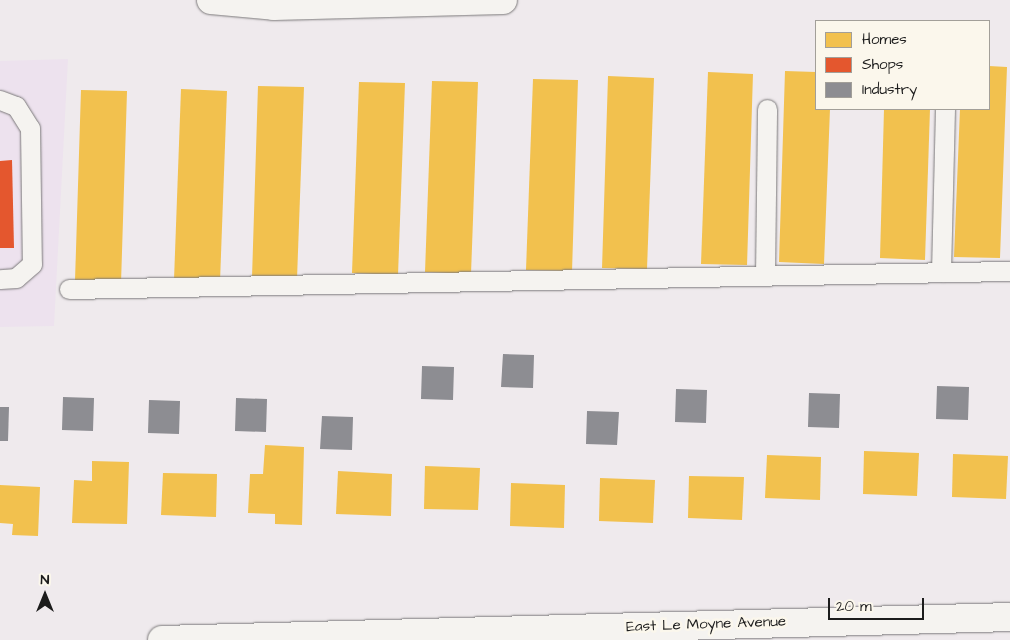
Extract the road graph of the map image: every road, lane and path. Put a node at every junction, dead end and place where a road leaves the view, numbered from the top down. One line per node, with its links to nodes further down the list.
1 (211, 0): 2 (street)
2 (503, 0)
3 (0, 100): 9 (lane)
4 (767, 109): 8 (lane)
5 (945, 110): 7 (lane)
6 (1010, 271): 7 (lane)
7 (941, 272): 8 (lane)
8 (765, 276): 10 (lane)
9 (0, 278)
10 (69, 290)
11 (1010, 617): 12 (street, East Le Moyne Avenue)
12 (751, 632): 13 (street, East Le Moyne Avenue)
13 (162, 640)

